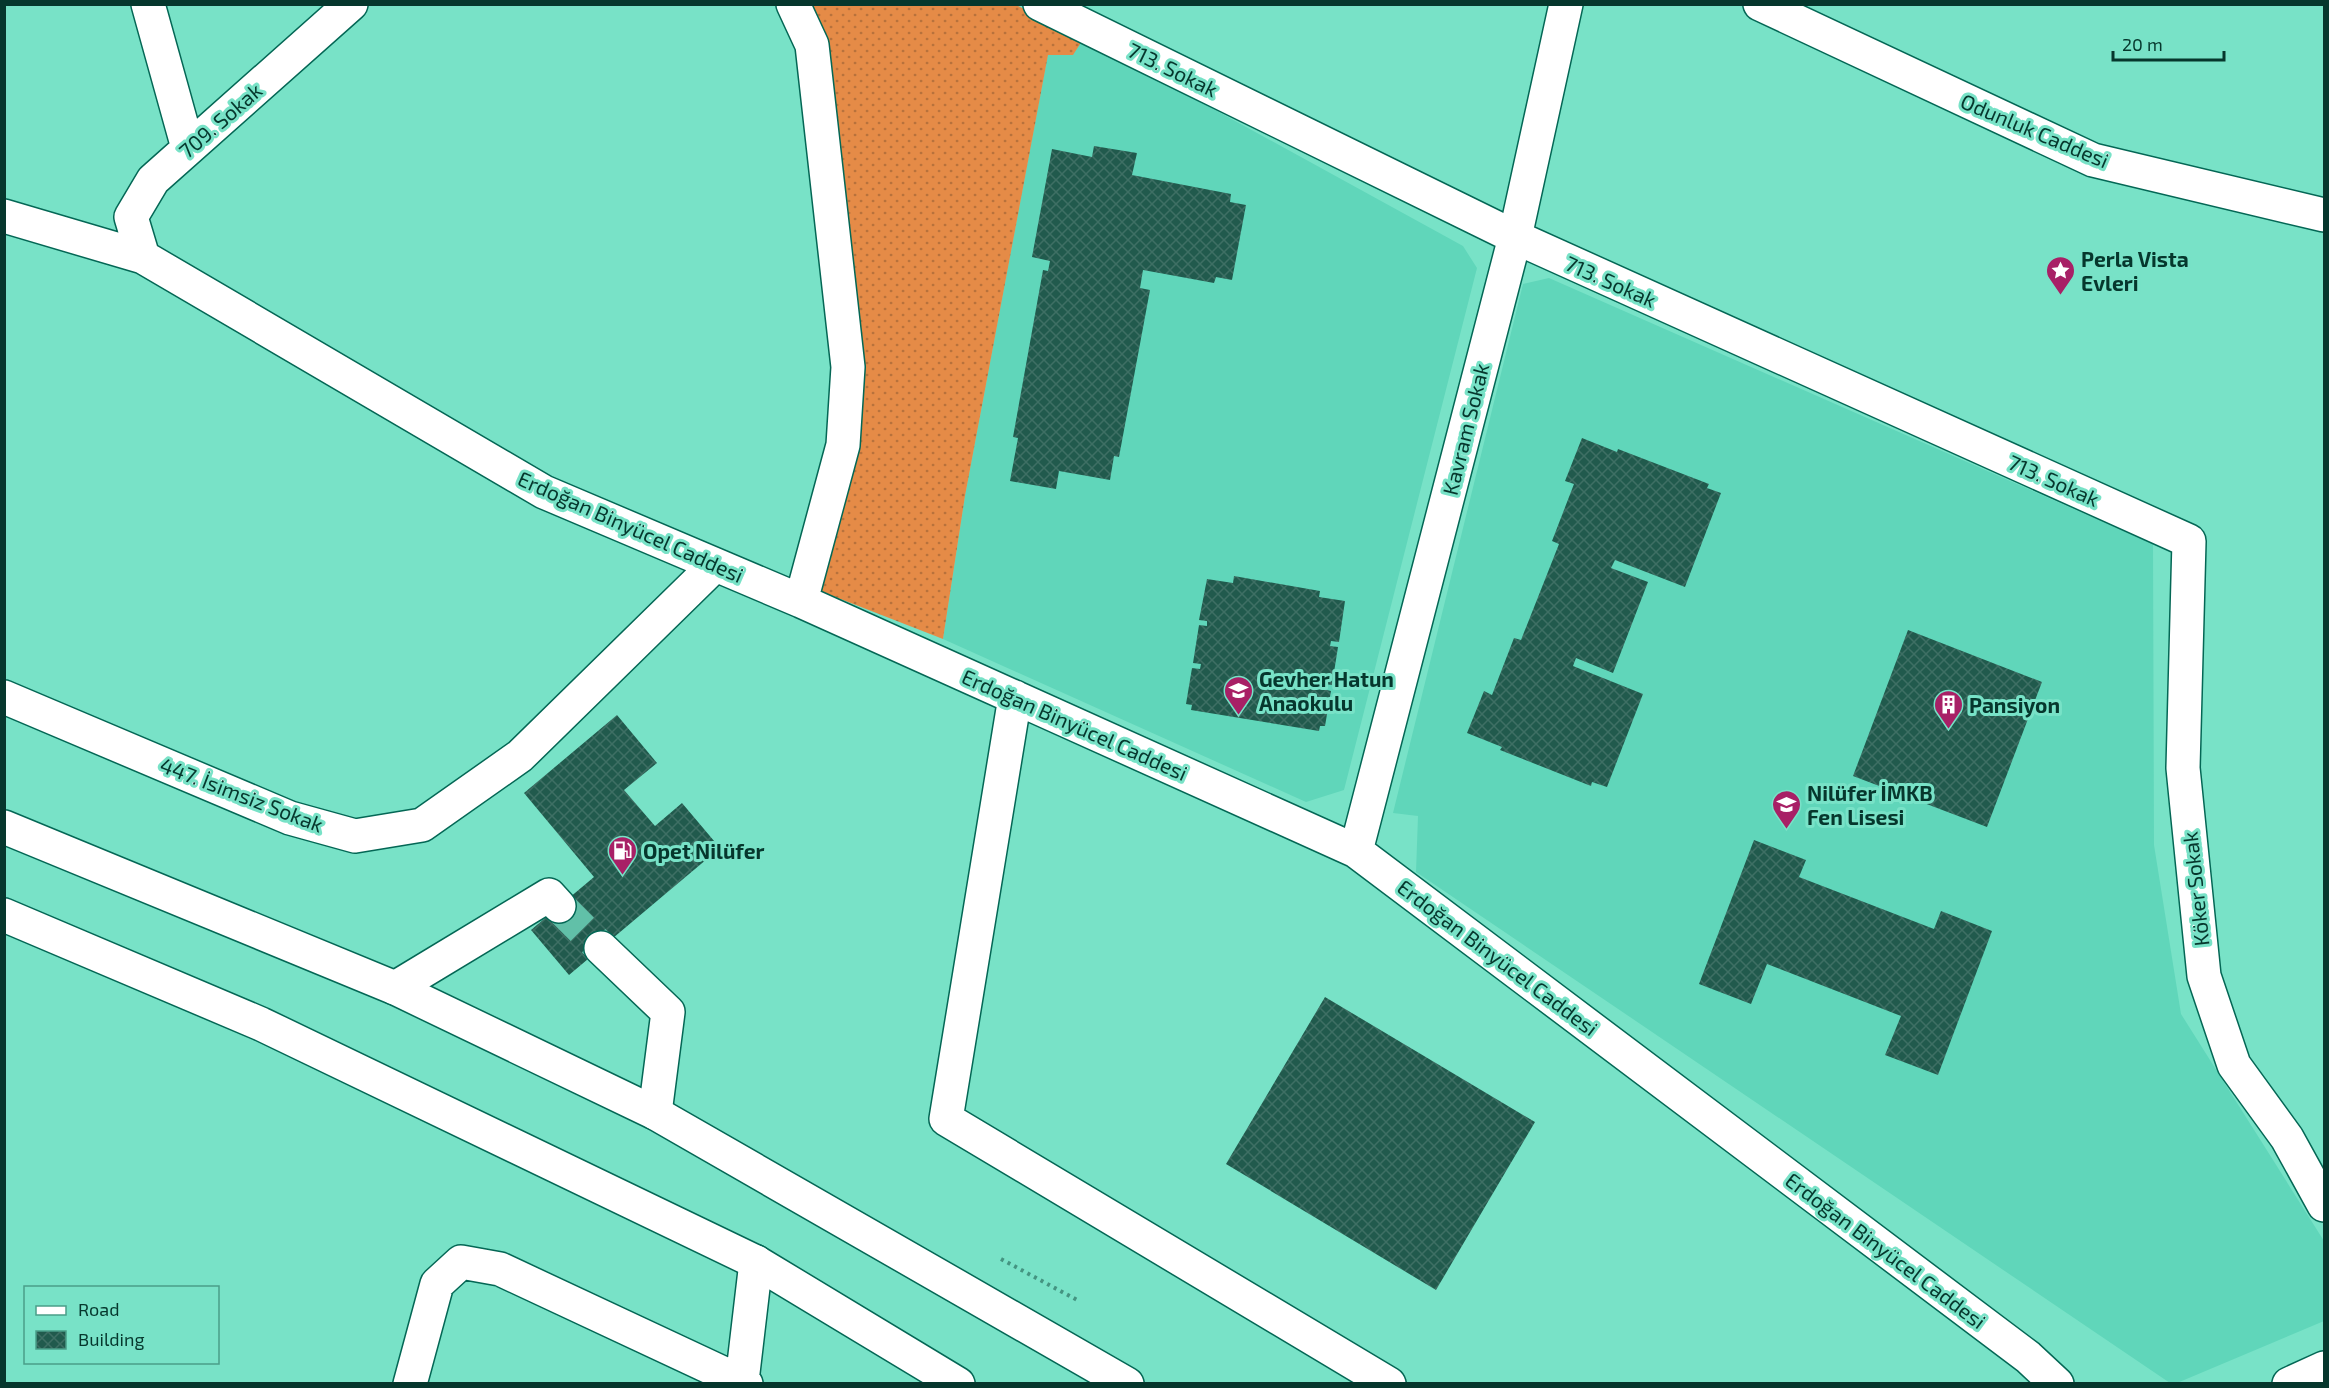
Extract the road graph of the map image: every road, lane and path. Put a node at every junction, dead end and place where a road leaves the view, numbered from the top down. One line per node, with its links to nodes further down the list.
1 (148, 4): 7 (street)
2 (351, 4): 7 (street, 709. Sokak)
3 (793, 4): 14 (street)
4 (1040, 4): 10 (street, 713. Sokak)
5 (1566, 4): 10 (street, Kavram Sokak)
6 (1760, 4): 8 (street, Odunluk Caddesi)
7 (188, 148): 11 (street, 709. Sokak)
8 (2325, 215)
9 (4, 216): 11 (street, Erdoğan Binyücel Caddesi)
10 (1515, 237): 12 (street, 713. Sokak); 18 (street, Kavram Sokak)
11 (143, 257): 13 (street, Erdoğan Binyücel Caddesi)
12 (2189, 541): 24 (street, Köker Sokak)
13 (716, 565): 14 (street, Erdoğan Binyücel Caddesi); 15 (street, 447. İsimsiz Sokak)
14 (801, 601): 16 (street, Erdoğan Binyücel Caddesi)
15 (4, 697)
16 (1015, 697): 18 (street, Erdoğan Binyücel Caddesi); 33 (street)
17 (4, 827): 22 (street)
18 (1356, 851): 34 (street, Erdoğan Binyücel Caddesi)
19 (560, 906): 22 (street)
20 (4, 915): 26 (street)
21 (601, 948): 23 (street)
22 (395, 988): 23 (street)
23 (655, 1113): 32 (street)
24 (2325, 1205)
25 (1001, 1259): 27 (path)
26 (756, 1262): 29 (street); 31 (street)
27 (1078, 1301)
28 (2325, 1368): 35 (street)
29 (744, 1382): 30 (street)
30 (410, 1383)
31 (958, 1383)
32 (1127, 1383)
33 (1389, 1383)
34 (2057, 1383)
35 (2289, 1383)

